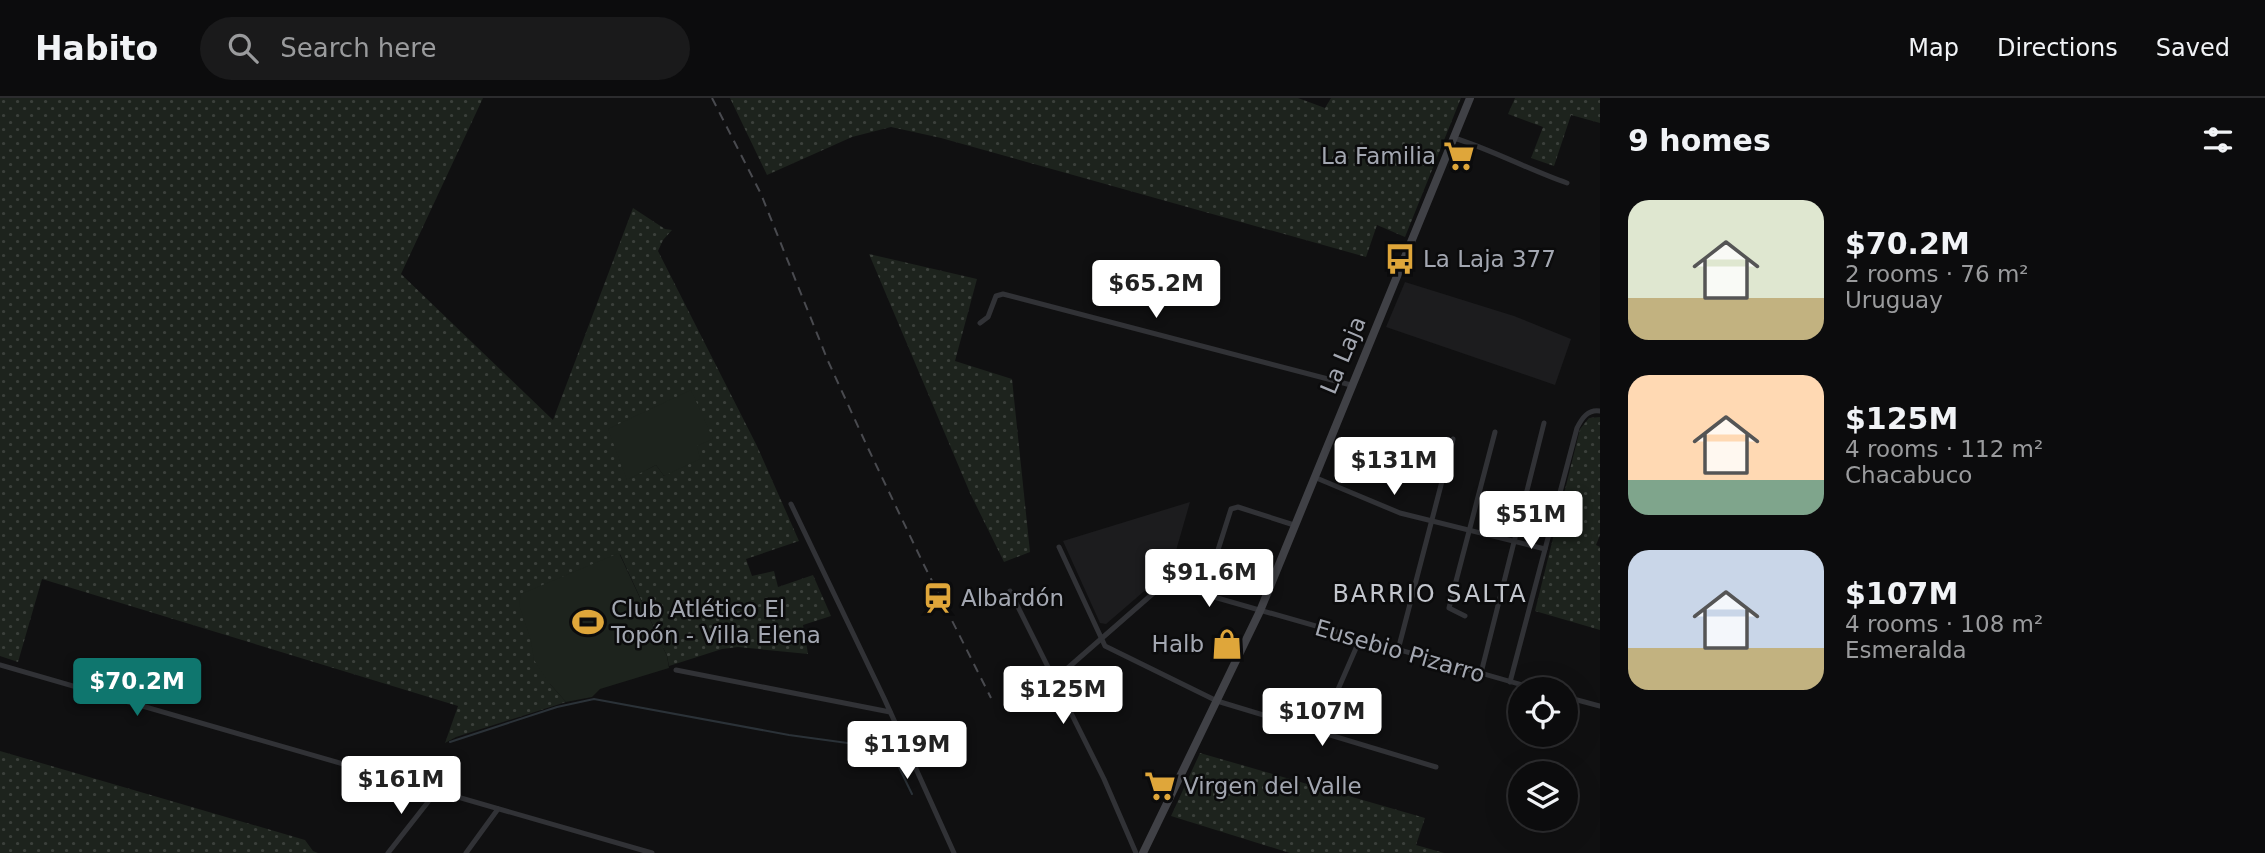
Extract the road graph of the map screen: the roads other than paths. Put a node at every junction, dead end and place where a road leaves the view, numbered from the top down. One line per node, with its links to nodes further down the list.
1 (1470, 98): 2 (main road, La Laja)
2 (1454, 138): 3 (street); 5 (main road, La Laja)
3 (1567, 183)
4 (980, 323): 5 (street)
5 (1351, 385): 10 (main road, La Laja)
6 (1600, 411): 17 (street)
7 (1544, 423): 15 (street)
8 (1495, 432): 14 (street)
9 (1453, 439): 12 (street)
10 (1314, 477): 12 (street); 13 (main road, La Laja)
11 (791, 504): 34 (street)
12 (1430, 522): 14 (street); 24 (street)
13 (1294, 525): 19 (street); 20 (main road, La Laja)
14 (1469, 531): 15 (street); 21 (street)
15 (1515, 543): 17 (street); 27 (street)
16 (1059, 547): 22 (street)
17 (1545, 550): 28 (street)
18 (1010, 591): 29 (street)
19 (1204, 594): 20 (street, Eusebio Pizarro); 22 (street, Eusebio Pizarro)
20 (1260, 611): 23 (street, Eusebio Pizarro); 32 (main road, La Laja)
21 (1465, 616)
22 (1101, 638): 29 (street); 32 (street)
23 (1360, 639): 24 (street, Eusebio Pizarro); 35 (street)
24 (1398, 649): 27 (street, Eusebio Pizarro)
25 (0, 665): 37 (street)
26 (676, 670): 34 (street)
27 (1481, 673): 30 (street, Eusebio Pizarro)
28 (1511, 677)
29 (1054, 680): 43 (street)
30 (1508, 680)
31 (1578, 700): 33 (street)
32 (1217, 701): 35 (street); 44 (main road, La Laja)
33 (1600, 706)
34 (890, 712): 42 (street)
35 (1319, 733): 36 (street)
36 (1436, 767)
37 (433, 791): 38 (street); 39 (street)
38 (498, 809): 40 (street); 41 (street)
39 (388, 853)
40 (466, 853)
41 (652, 853)
42 (954, 853)
43 (1136, 853)
44 (1143, 853)

